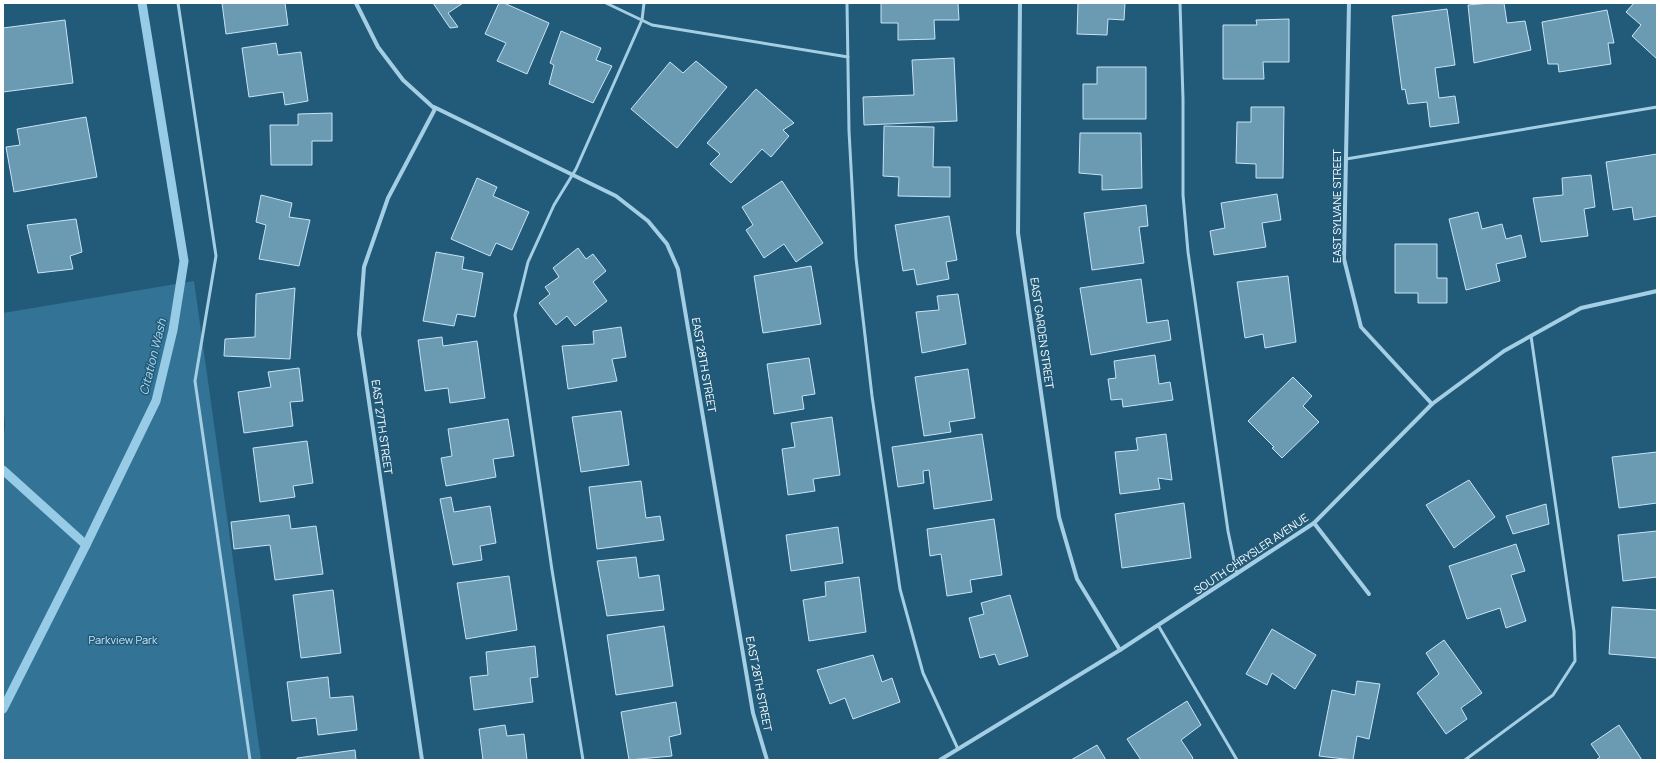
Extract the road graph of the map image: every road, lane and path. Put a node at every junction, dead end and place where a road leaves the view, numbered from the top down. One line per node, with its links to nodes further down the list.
1 (178, 3): 24 (lane)
2 (356, 3): 12 (street, EAST 28TH STREET)
3 (606, 3): 9 (lane)
4 (644, 3): 9 (lane)
5 (847, 3): 10 (lane)
6 (1020, 3): 22 (street, EAST GARDEN STREET)
7 (1180, 3): 19 (lane)
8 (1349, 3): 13 (street, EAST SYLVANE STREET)
9 (642, 20): 10 (lane); 14 (lane)
10 (848, 57): 23 (lane)
11 (1657, 107): 13 (lane)
12 (434, 108): 14 (street, EAST 28TH STREET); 25 (street, EAST 27TH STREET)
13 (1346, 159): 17 (street, EAST SYLVANE STREET)
14 (573, 175): 26 (lane); 27 (street, EAST 28TH STREET)
15 (1657, 290): 16 (street, SOUTH CHRYSLER AVENUE)
16 (1531, 336): 17 (street, SOUTH CHRYSLER AVENUE); 30 (lane)
17 (1432, 404): 18 (street, SOUTH CHRYSLER AVENUE)
18 (1314, 523): 19 (street, SOUTH CHRYSLER AVENUE); 20 (street)
19 (1236, 574): 21 (street, SOUTH CHRYSLER AVENUE)
20 (1369, 594)
21 (1158, 625): 22 (street, SOUTH CHRYSLER AVENUE); 29 (lane)
22 (1120, 650): 23 (street, SOUTH CHRYSLER AVENUE)
23 (958, 749): 28 (street, SOUTH CHRYSLER AVENUE)
24 (250, 760)
25 (422, 760)
26 (583, 760)
27 (766, 760)
28 (940, 760)
29 (1237, 760)
30 (1465, 760)

